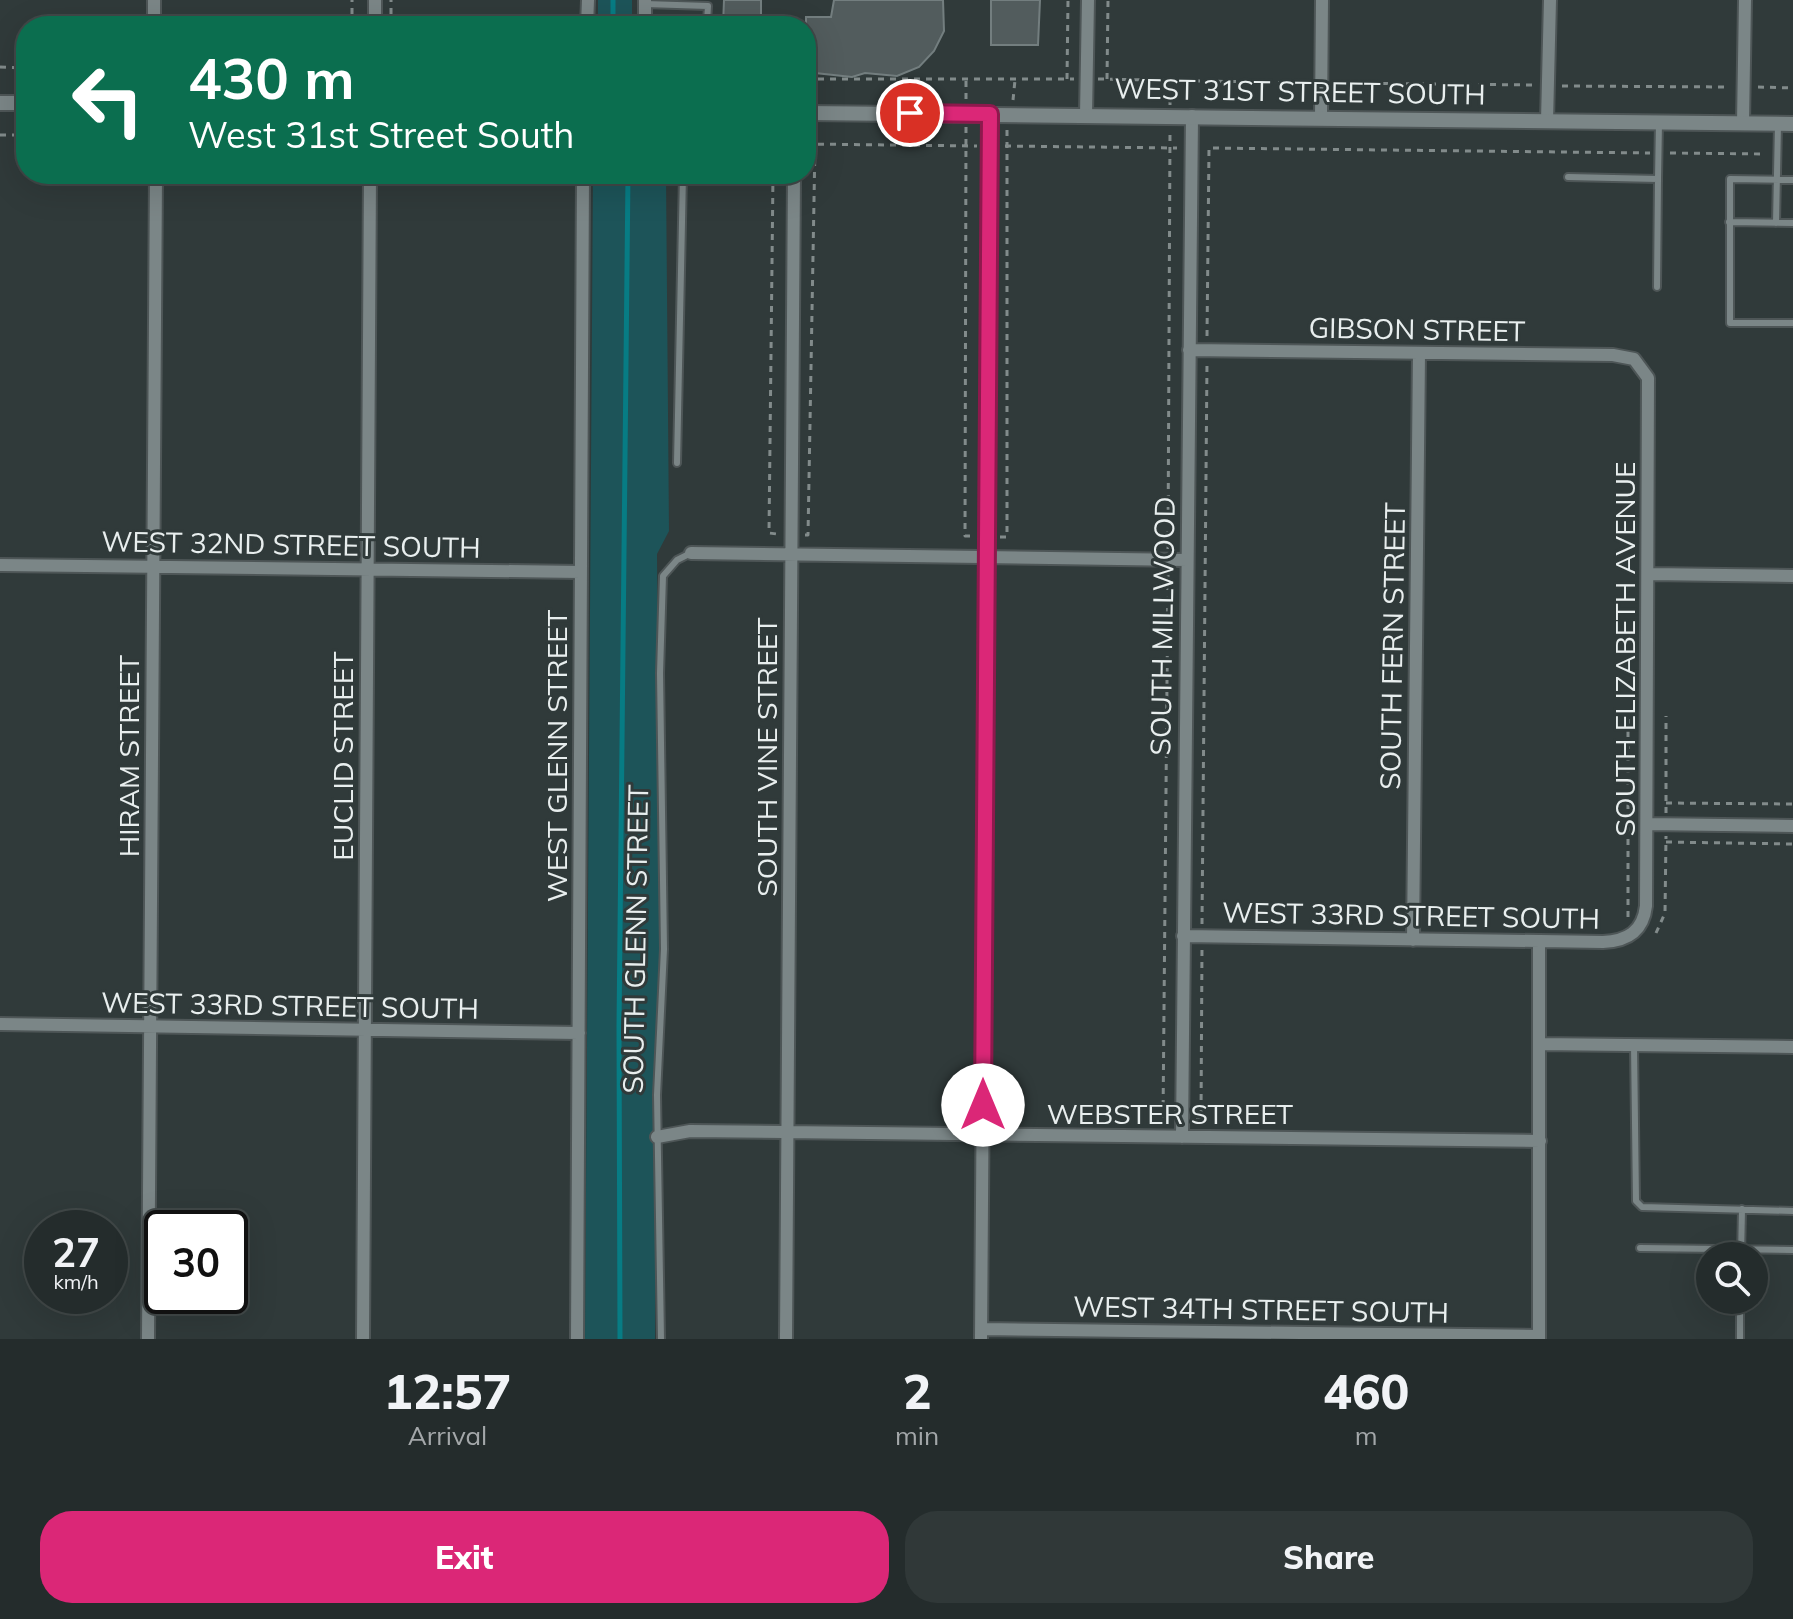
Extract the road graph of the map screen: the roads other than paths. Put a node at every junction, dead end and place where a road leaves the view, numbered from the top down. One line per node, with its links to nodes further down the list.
1 (1088, 0): 9 (street)
2 (1322, 0): 11 (street)
3 (1550, 0): 12 (street)
4 (1745, 0): 14 (street)
5 (645, 2): 6 (lane)
6 (707, 16)
7 (816, 113): 8 (street, WEST 31ST STREET SOUTH)
8 (990, 114): 9 (street, WEST 31ST STREET SOUTH); 36 (street)
9 (1086, 115): 10 (street, WEST 31ST STREET SOUTH)
10 (1192, 116): 11 (street, WEST 31ST STREET SOUTH); 30 (street, SOUTH MILLWOOD)
11 (1321, 118): 12 (street, WEST 31ST STREET SOUTH)
12 (1547, 121): 13 (street, WEST 31ST STREET SOUTH)
13 (1659, 122): 14 (street, WEST 31ST STREET SOUTH); 17 (lane)
14 (1743, 123): 15 (street, WEST 31ST STREET SOUTH)
15 (1785, 124): 18 (lane)
16 (1568, 177): 17 (lane)
17 (1658, 179): 28 (lane)
18 (1777, 180): 19 (lane); 25 (lane); 26 (lane)
19 (1793, 180)
20 (156, 184): 39 (street, HIRAM STREET)
21 (370, 184): 40 (street, EUCLID STREET)
22 (583, 184): 41 (street, WEST GLENN STREET)
23 (683, 184): 33 (lane)
24 (794, 184): 35 (street, SOUTH VINE STREET)
25 (1729, 222): 26 (lane); 29 (lane)
26 (1776, 223): 27 (lane)
27 (1793, 223)
28 (1657, 287)
29 (1793, 323)
30 (1189, 350): 31 (street, GIBSON STREET); 37 (street, SOUTH MILLWOOD)
31 (1419, 353): 32 (street, GIBSON STREET); 48 (street, SOUTH FERN STREET)
32 (1642, 366): 42 (street, SOUTH ELIZABETH AVENUE)
33 (677, 463)
34 (691, 553): 35 (street); 59 (lane, SOUTH GLENN STREET)
35 (790, 555): 36 (street); 57 (street, SOUTH VINE STREET)
36 (985, 557): 37 (street); 58 (street)
37 (1187, 560): 47 (street, SOUTH MILLWOOD)
38 (0, 565): 39 (street, WEST 32ND STREET SOUTH)
39 (153, 567): 40 (street, WEST 32ND STREET SOUTH); 51 (street, HIRAM STREET)
40 (367, 569): 41 (street, WEST 32ND STREET SOUTH); 52 (street, EUCLID STREET)
41 (581, 572): 53 (street, WEST GLENN STREET)
42 (1650, 574): 43 (street); 44 (street, SOUTH ELIZABETH AVENUE)
43 (1793, 576)
44 (1647, 824): 45 (street); 46 (street, SOUTH ELIZABETH AVENUE)
45 (1793, 826)
46 (1635, 931): 49 (street, WEST 33RD STREET SOUTH)
47 (1183, 936): 48 (street, WEST 33RD STREET SOUTH); 60 (street, SOUTH MILLWOOD)
48 (1413, 940): 49 (street, WEST 33RD STREET SOUTH)
49 (1539, 941): 54 (street)
50 (0, 1024): 51 (street, WEST 33RD STREET SOUTH)
51 (151, 1026): 52 (street, WEST 33RD STREET SOUTH); 74 (street, HIRAM STREET)
52 (365, 1030): 53 (street, WEST 33RD STREET SOUTH); 75 (street, EUCLID STREET)
53 (579, 1033): 76 (street, WEST GLENN STREET)
54 (1539, 1044): 55 (street); 61 (street)
55 (1634, 1045): 56 (street); 62 (lane)
56 (1793, 1047)
57 (788, 1132): 58 (street, WEBSTER STREET); 59 (street, WEBSTER STREET); 78 (street, SOUTH VINE STREET)
58 (983, 1135): 60 (street, WEBSTER STREET); 70 (street)
59 (657, 1137): 77 (lane, SOUTH GLENN STREET)
60 (1182, 1137): 61 (street, WEBSTER STREET)
61 (1540, 1141): 73 (street)
62 (1742, 1209): 63 (lane); 64 (lane)
63 (1793, 1211)
64 (1741, 1242)
65 (1640, 1248): 66 (lane)
66 (1696, 1250)
67 (1793, 1250): 68 (lane)
68 (1768, 1251)
69 (1740, 1314): 79 (lane)
70 (982, 1334): 71 (street, WEST 34TH STREET SOUTH)
71 (1202, 1336): 72 (street, WEST 34TH STREET SOUTH)
72 (1410, 1337): 73 (street, WEST 34TH STREET SOUTH)
73 (1539, 1338)
74 (148, 1339)
75 (363, 1339)
76 (577, 1339)
77 (661, 1339)
78 (786, 1339)
79 (1740, 1339)

